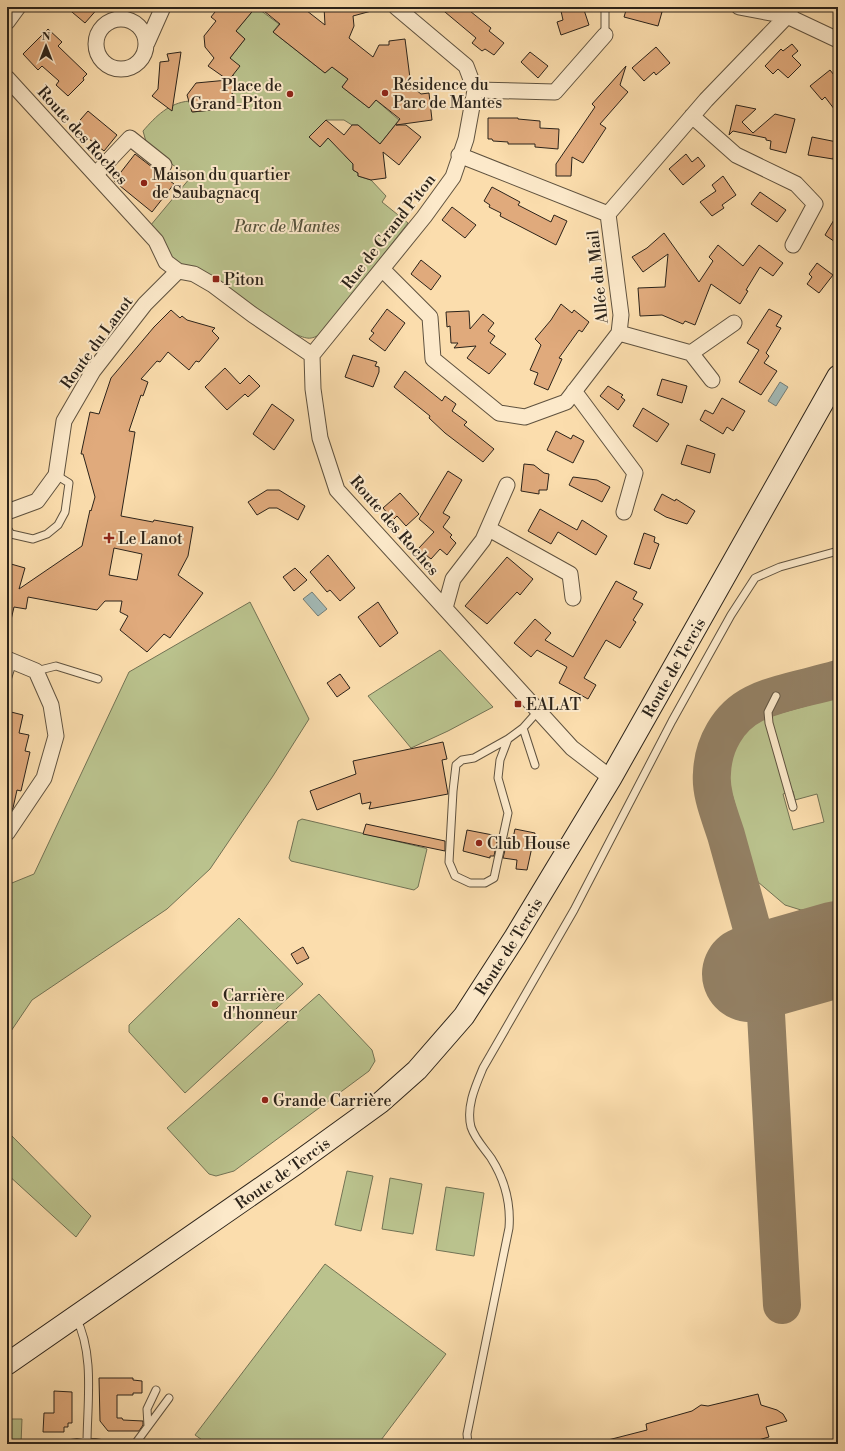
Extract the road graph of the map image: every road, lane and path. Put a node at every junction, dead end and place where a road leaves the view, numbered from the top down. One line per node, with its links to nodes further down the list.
1 (18, 7): 7 (street)
2 (163, 7): 10 (street)
3 (396, 7): 12 (street)
4 (605, 7): 8 (lane)
5 (738, 7): 6 (street)
6 (790, 12): 9 (street); 13 (street, Allée du Mail)
7 (7, 22)
8 (605, 35): 12 (street)
9 (838, 40)
10 (147, 43)
11 (7, 78): 16 (street, Route des Roches)
12 (475, 90): 14 (street, Rue de Grand Piton)
13 (692, 116): 17 (street, Allée du Mail); 18 (street)
14 (459, 155): 17 (street); 19 (street, Rue de Grand Piton)
15 (164, 165): 16 (street)
16 (96, 174): 20 (street, Route des Roches)
17 (608, 214): 22 (street, Allée du Mail)
18 (793, 245)
19 (382, 269): 24 (street, Rue de Grand Piton); 27 (street, Allée du Mail)
20 (178, 271): 24 (street, Route des Roches); 28 (street, Route du Lanot)
21 (734, 323): 23 (street)
22 (619, 333): 23 (street); 27 (street, Allée du Mail)
23 (691, 353): 26 (street)
24 (312, 355): 36 (street, Route des Roches)
25 (838, 376): 46 (main road, Route de Tercis)
26 (712, 380)
27 (574, 391): 31 (street)
28 (56, 475): 30 (street, Route du Lanot); 32 (lane)
29 (507, 485): 33 (street)
30 (7, 512)
31 (624, 512)
32 (7, 528)
33 (489, 529): 35 (street); 36 (street)
34 (838, 551): 58 (lane)
35 (573, 598)
36 (445, 608): 42 (street, Route des Roches)
37 (10, 660): 38 (street); 40 (lane)
38 (36, 671): 39 (lane); 48 (street)
39 (98, 679)
40 (7, 680)
41 (776, 696): 47 (lane)
42 (539, 710): 43 (lane); 46 (street, Route des Roches)
43 (523, 728): 44 (lane); 45 (lane)
44 (508, 739): 44 (lane)
45 (535, 765)
46 (611, 778): 49 (main road, Route de Tercis)
47 (793, 808)
48 (7, 832)
49 (75, 1317): 50 (main road, Route de Tercis); 54 (lane)
50 (7, 1364)
51 (156, 1390): 53 (lane)
52 (169, 1398): 53 (lane)
53 (148, 1426): 57 (lane)
54 (86, 1442): 55 (lane); 56 (lane)
55 (68, 1444)
56 (103, 1444)
57 (135, 1444)
58 (468, 1444)

